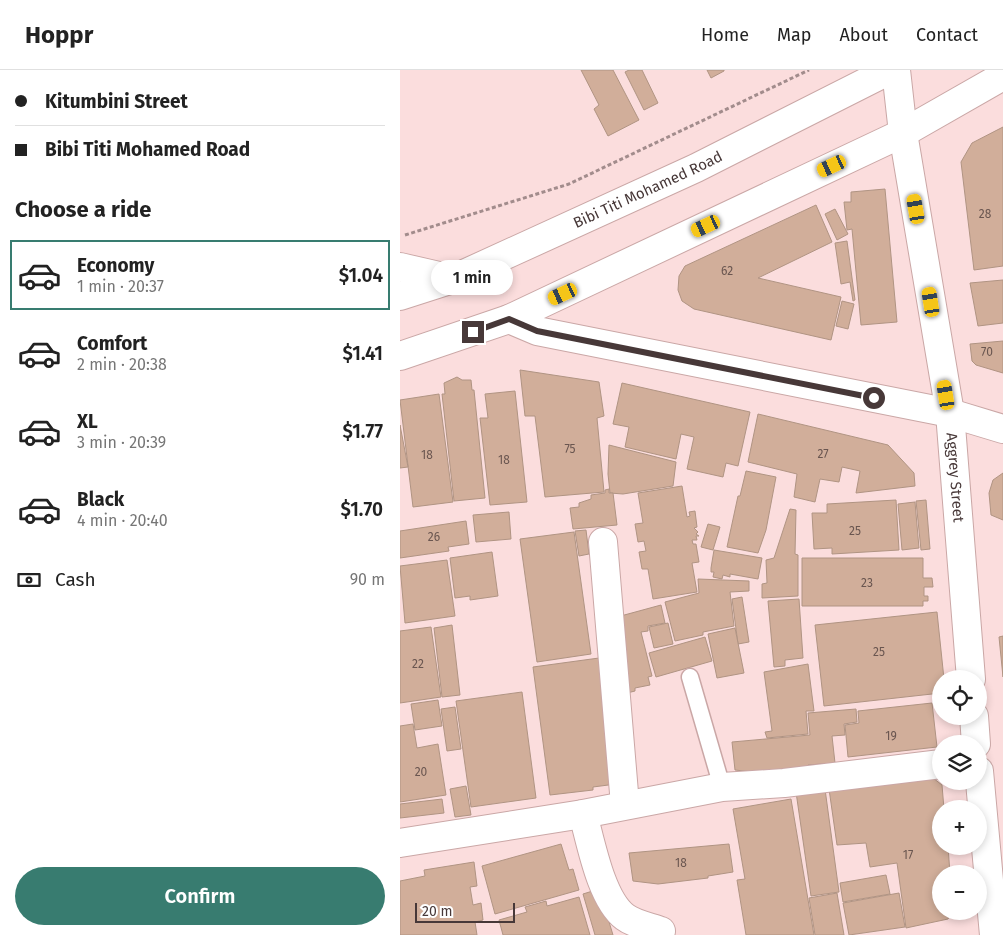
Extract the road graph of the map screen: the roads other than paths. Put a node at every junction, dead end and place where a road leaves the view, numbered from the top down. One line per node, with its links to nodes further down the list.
1 (890, 70): 6 (main road, Bibi Titi Mohamed Road)
2 (896, 70): 4 (main road, Aggrey Street)
3 (1003, 76): 4 (main road)
4 (903, 133): 8 (main road); 10 (main road, Aggrey Street)
5 (400, 267): 6 (main road)
6 (453, 279): 7 (main road, Bibi Titi Mohamed Road)
7 (400, 296)
8 (509, 319): 9 (main road); 10 (main road)
9 (400, 356)
10 (950, 413): 11 (main road); 13 (main road, Aggrey Street)
11 (1003, 429)
12 (603, 542): 18 (main road)
13 (970, 670)
14 (690, 678): 16 (lane)
15 (932, 765): 16 (main road)
16 (722, 787): 18 (main road)
17 (981, 790): 22 (main road)
18 (625, 805): 19 (main road)
19 (583, 814): 20 (main road); 21 (main road)
20 (400, 843)
21 (661, 931)
22 (994, 935)

